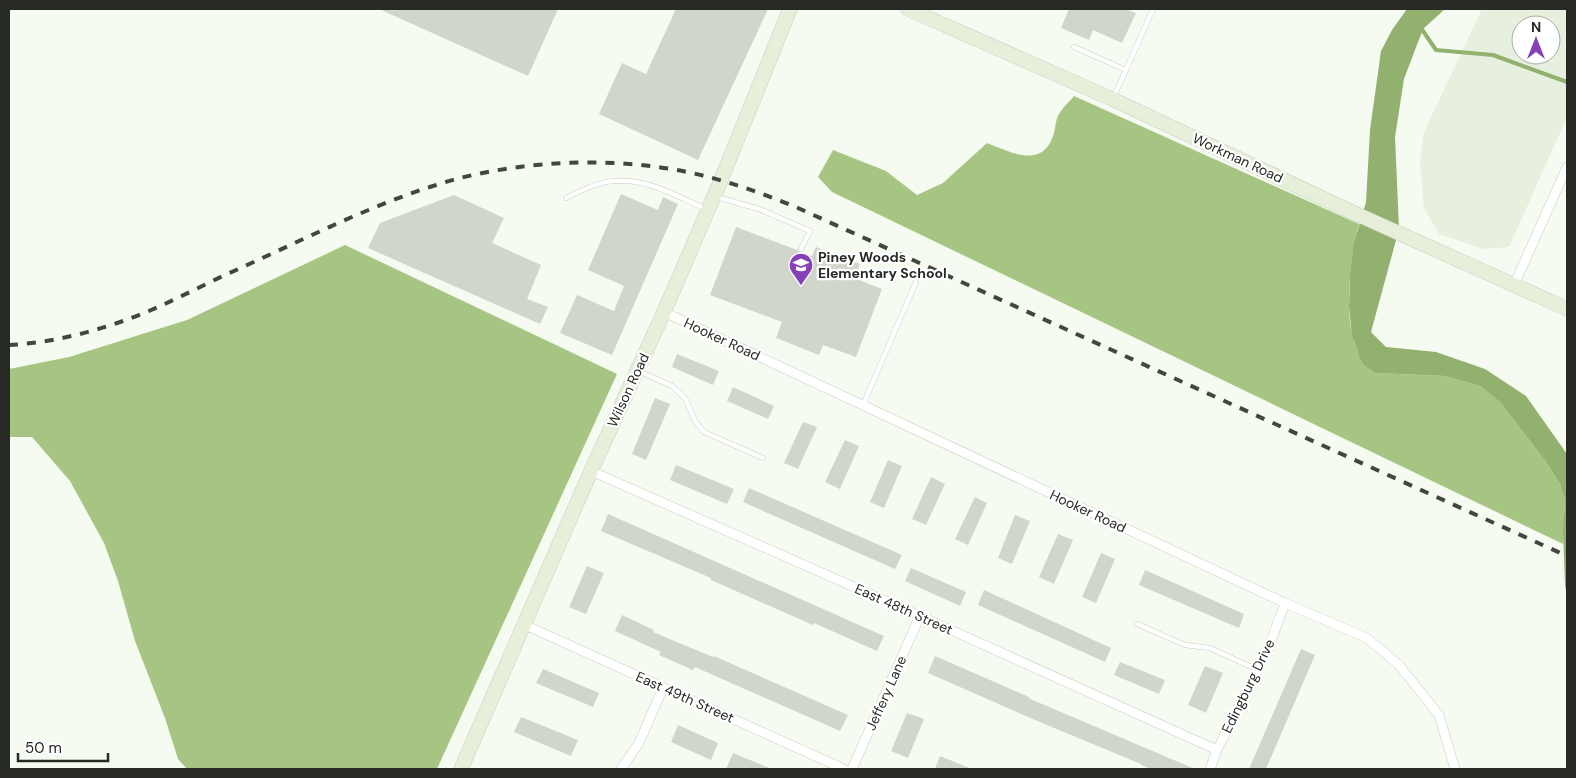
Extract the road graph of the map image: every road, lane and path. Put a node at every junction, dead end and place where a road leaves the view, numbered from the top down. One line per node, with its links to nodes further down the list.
1 (790, 9): 8 (street, Wilson Road)
2 (908, 9): 6 (street, Workman Road)
3 (1153, 9): 5 (lane)
4 (1074, 47): 5 (lane)
5 (1126, 70): 6 (lane)
6 (1112, 99): 13 (street, Workman Road)
7 (1567, 167): 13 (street)
8 (713, 196): 10 (street, Wilson Road); 11 (lane)
9 (566, 198): 10 (lane)
10 (707, 210): 15 (street, Wilson Road)
11 (801, 249)
12 (916, 282): 17 (lane)
13 (1514, 285): 14 (street, Workman Road)
14 (1567, 309)
15 (664, 312): 16 (street, Wilson Road); 17 (street, Hooker Road)
16 (637, 371): 18 (lane); 19 (street, Wilson Road)
17 (863, 405): 20 (street, Hooker Road)
18 (763, 458)
19 (591, 471): 21 (street, East 48th Street); 23 (street, Wilson Road)
20 (1285, 603): 24 (street, Edingburg Drive); 32 (street, Hooker Road)
21 (920, 616): 26 (street, East 48th Street); 30 (street, Jeffery Lane)
22 (1137, 624): 24 (lane)
23 (525, 625): 25 (street, East 49th Street); 27 (street, Wilson Road)
24 (1258, 670): 26 (street, Edingburg Drive)
25 (663, 688): 28 (street); 29 (street, East 49th Street)
26 (1217, 750): 31 (street, Edingburg Drive)
27 (461, 769)
28 (621, 769)
29 (844, 769)
30 (852, 769)
31 (1210, 769)
32 (1455, 769)

